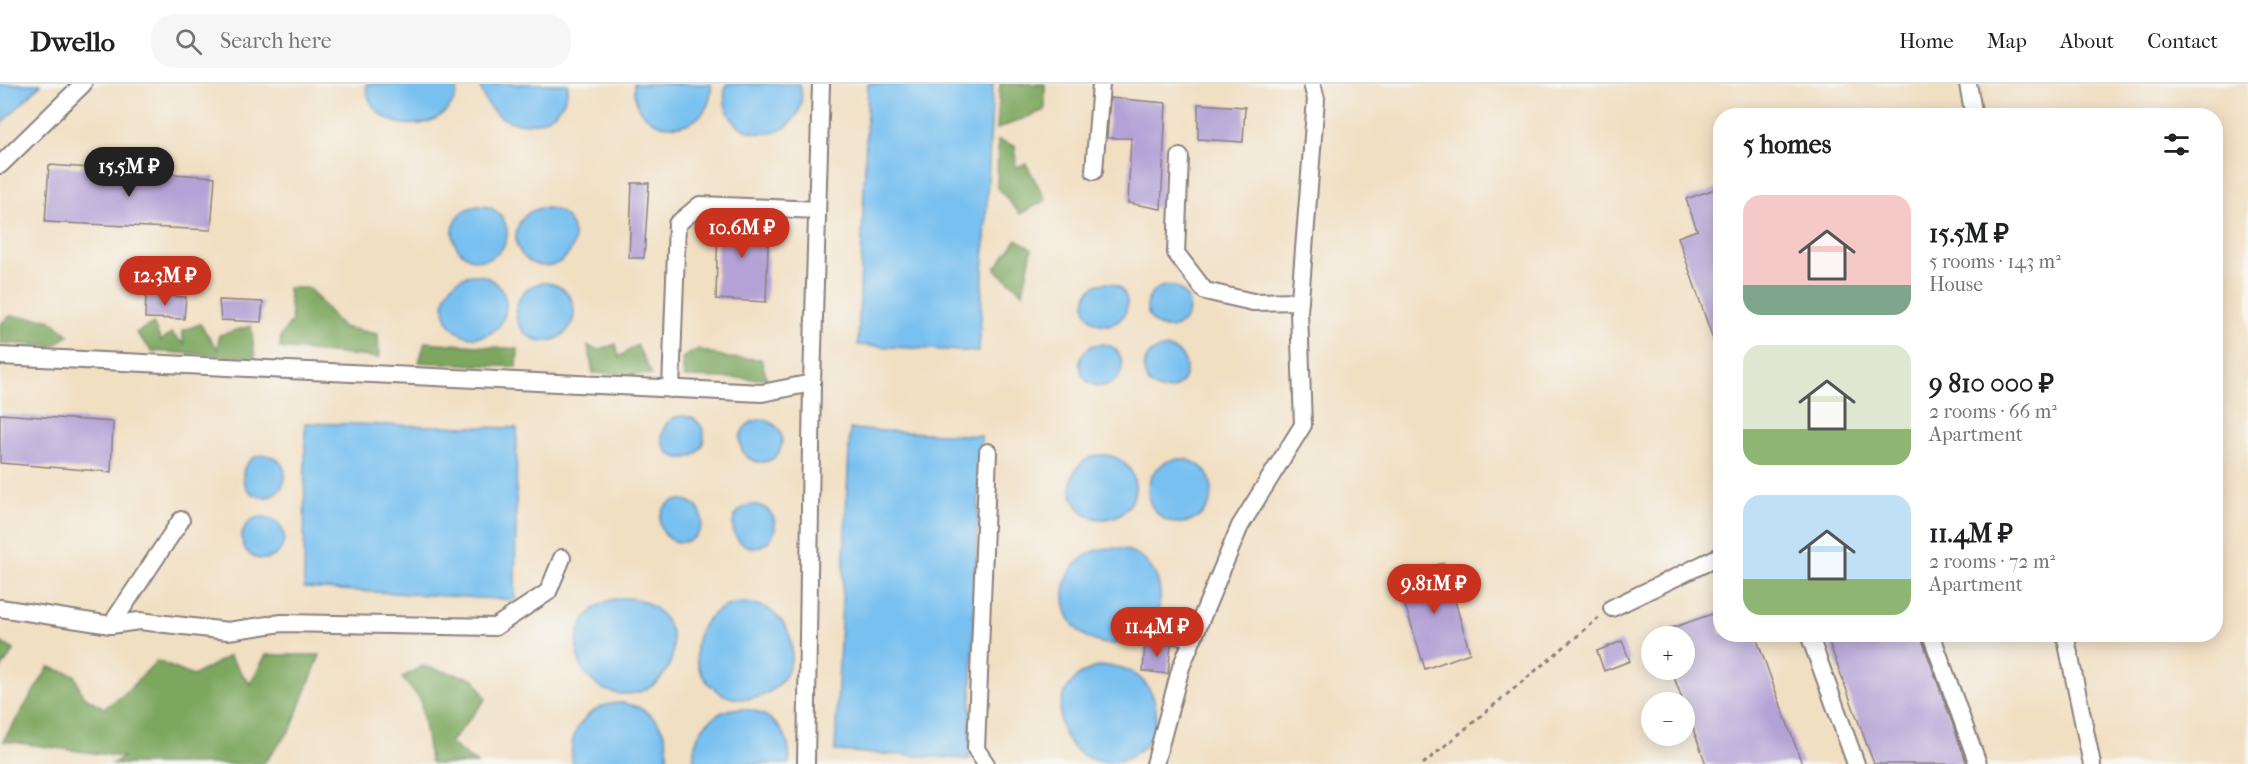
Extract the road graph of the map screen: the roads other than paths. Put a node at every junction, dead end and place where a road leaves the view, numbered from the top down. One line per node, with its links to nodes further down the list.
1 (83, 84): 8 (street)
2 (821, 84): 10 (street)
3 (1101, 84): 9 (street)
4 (1312, 84): 11 (street)
5 (1968, 84): 6 (street)
6 (1972, 108)
7 (1180, 157): 11 (street)
8 (0, 165)
9 (1094, 171)
10 (817, 210): 13 (street); 14 (street)
11 (1300, 301): 23 (street)
12 (0, 356): 14 (street)
13 (812, 383): 14 (street); 27 (street)
14 (671, 389)
15 (988, 452): 28 (street)
16 (181, 520): 21 (street)
17 (562, 558): 21 (street)
18 (1713, 559): 20 (street)
19 (0, 608): 21 (street)
20 (1612, 608)
21 (111, 625)
22 (1163, 634): 23 (street)
23 (1193, 637): 29 (street)
24 (1812, 642): 30 (street)
25 (1934, 642): 31 (street)
26 (2067, 642): 32 (street)
27 (806, 764)
28 (986, 764)
29 (1155, 764)
30 (1856, 764)
31 (1978, 764)
32 (2092, 764)

